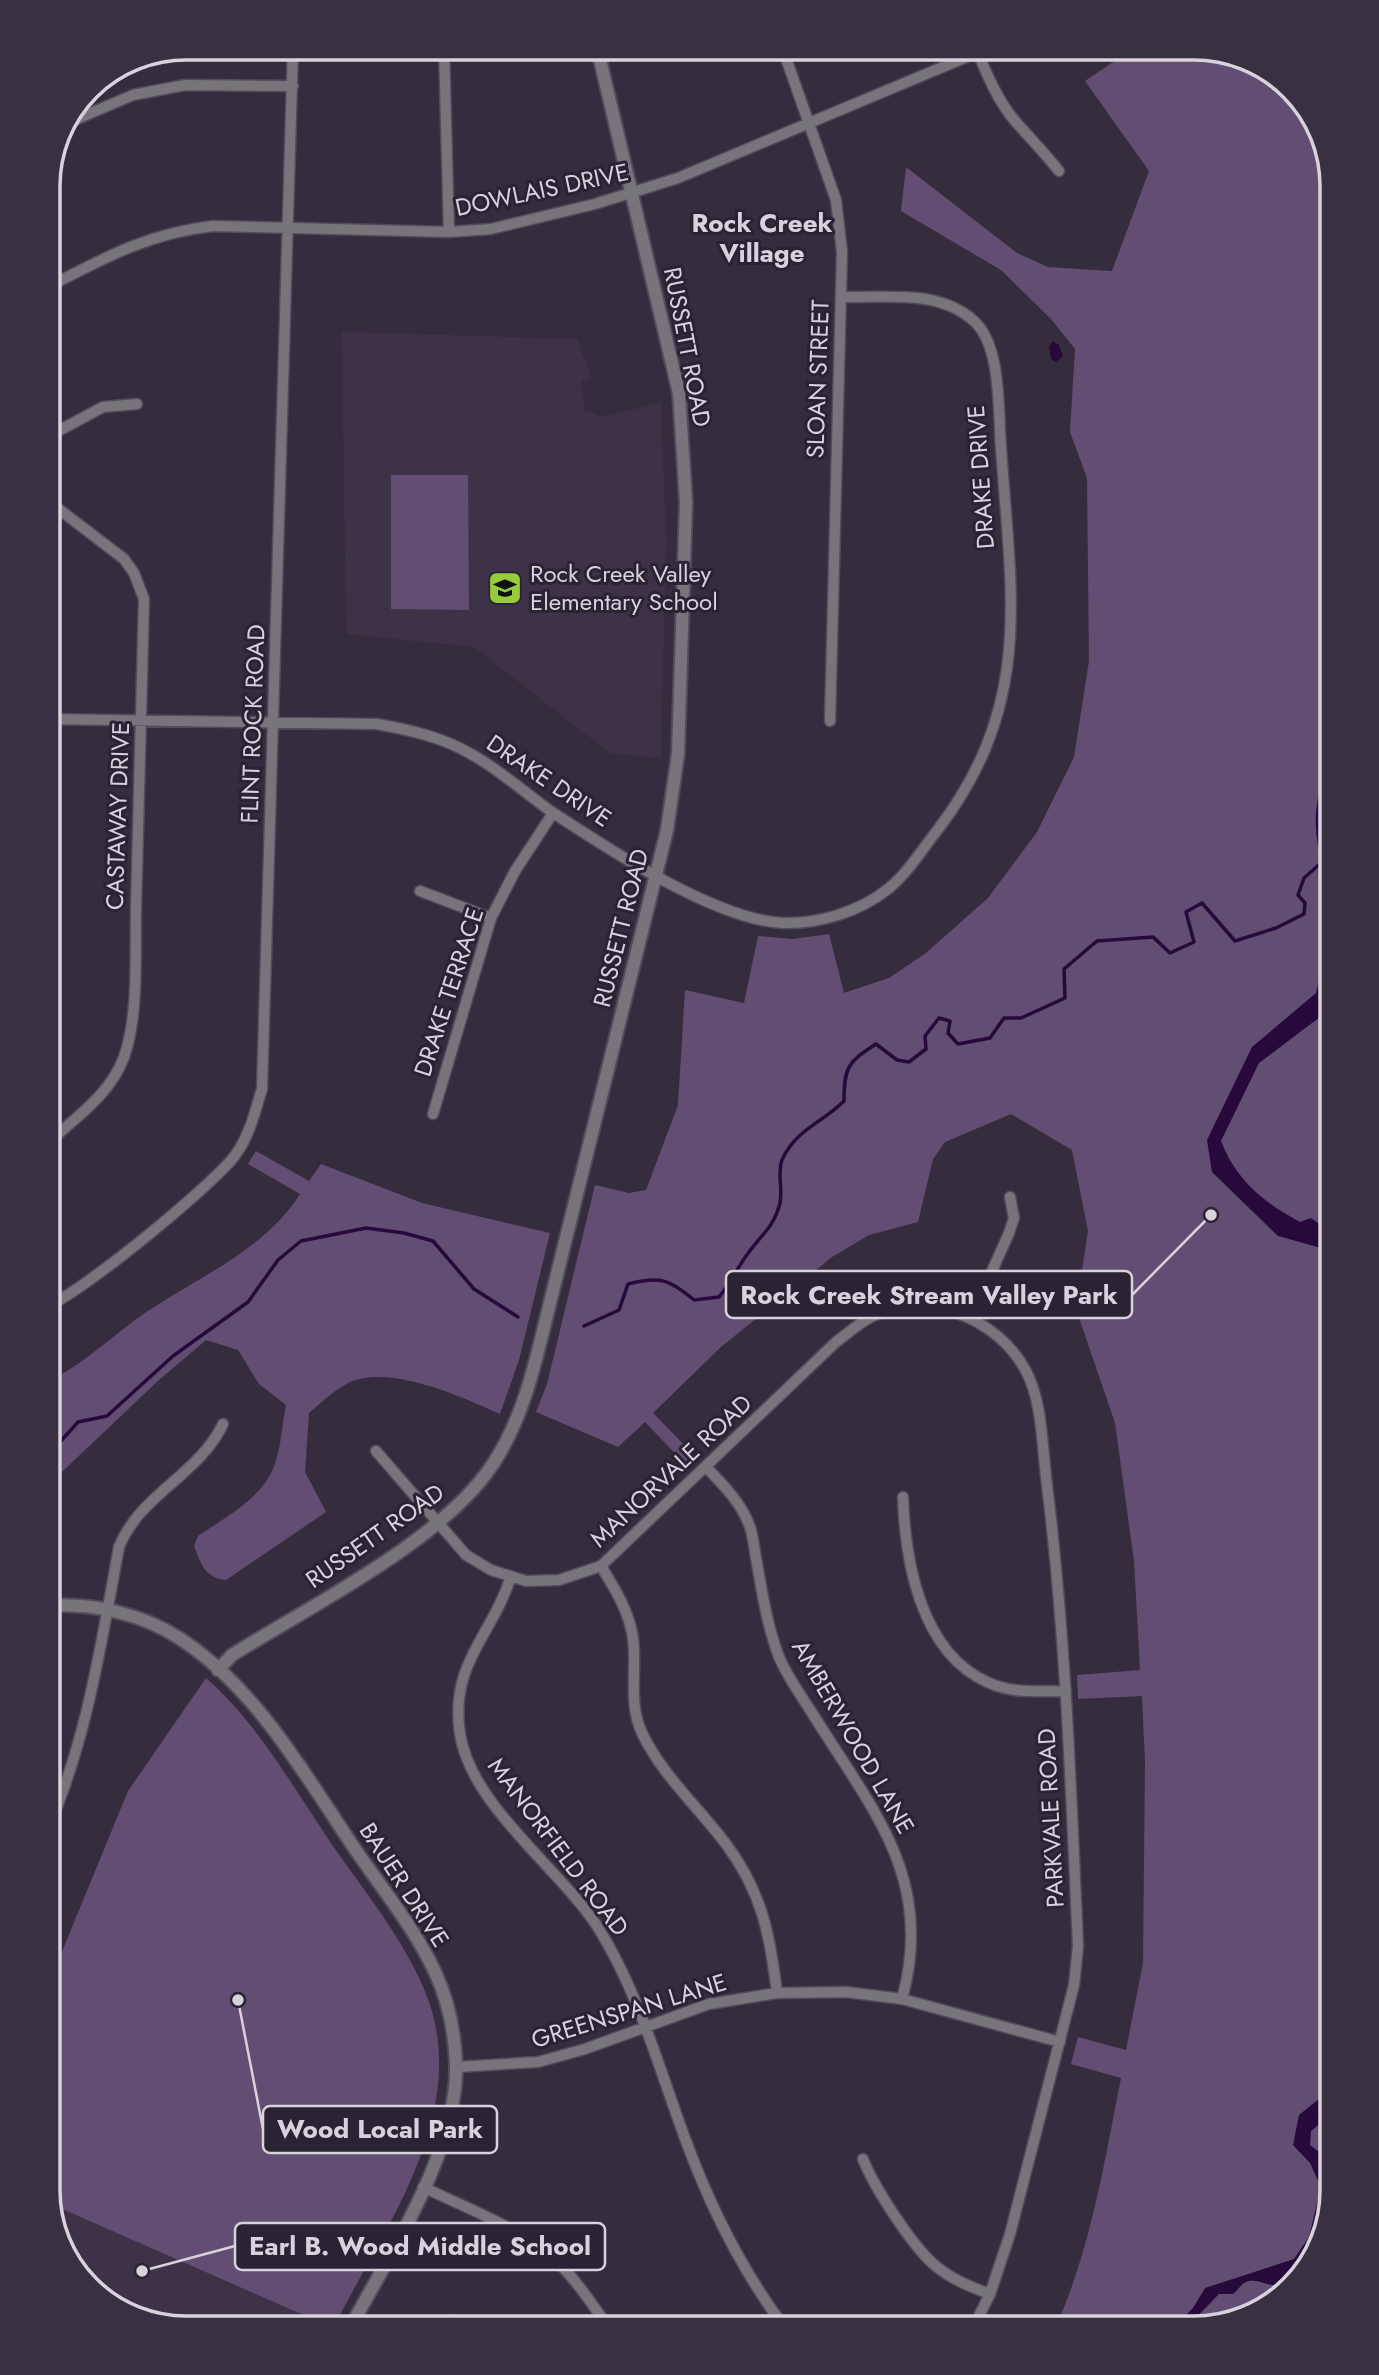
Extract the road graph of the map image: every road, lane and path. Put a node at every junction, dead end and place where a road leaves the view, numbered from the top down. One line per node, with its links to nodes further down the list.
1 (293, 60): 7 (street, FLINT ROCK ROAD)
2 (444, 60): 13 (street)
3 (600, 60): 11 (street, RUSSETT ROAD)
4 (787, 60): 9 (street, SLOAN STREET)
5 (956, 60): 9 (street, DOWLAIS DRIVE)
6 (985, 60): 10 (street)
7 (293, 86): 8 (street); 12 (street, FLINT ROCK ROAD)
8 (80, 117)
9 (810, 124): 11 (street, DOWLAIS DRIVE); 15 (street, SLOAN STREET)
10 (1059, 172)
11 (632, 194): 13 (street, DOWLAIS DRIVE); 24 (street, RUSSETT ROAD)
12 (289, 228): 13 (street, DOWLAIS DRIVE); 14 (street, DOWLAIS DRIVE); 21 (street, FLINT ROCK ROAD)
13 (449, 232)
14 (60, 280)
15 (842, 297): 22 (street, SLOAN STREET); 24 (street, DRAKE DRIVE)
16 (137, 404): 17 (street)
17 (60, 430)
18 (60, 510): 20 (street, CASTAWAY DRIVE)
19 (60, 719): 20 (street, DRAKE DRIVE)
20 (142, 720): 21 (street, DRAKE DRIVE); 28 (street, CASTAWAY DRIVE)
21 (274, 721): 23 (street, DRAKE DRIVE); 30 (street, FLINT ROCK ROAD)
22 (830, 721)
23 (554, 813): 24 (street, DRAKE DRIVE); 26 (street, DRAKE TERRACE)
24 (656, 875): 36 (street, RUSSETT ROAD)
25 (420, 891): 26 (street)
26 (491, 918): 27 (street, DRAKE TERRACE)
27 (433, 1114)
28 (60, 1133)
29 (1010, 1197): 31 (street)
30 (60, 1299)
31 (971, 1318): 34 (street, MANORVALE ROAD); 42 (street, PARKVALE ROAD)
32 (223, 1424): 40 (street)
33 (376, 1451): 36 (street, MANORVALE ROAD)
34 (706, 1467): 37 (street, MANORVALE ROAD); 45 (street, AMBERWOOD LANE)
35 (904, 1497): 42 (street)
36 (440, 1522): 38 (street, MANORVALE ROAD); 41 (street, RUSSETT ROAD)
37 (601, 1566): 38 (street, MANORVALE ROAD); 44 (street)
38 (511, 1576): 46 (street, MANORFIELD ROAD)
39 (60, 1605): 40 (street, BAUER DRIVE)
40 (107, 1609): 41 (street, BAUER DRIVE); 43 (street)
41 (218, 1670): 48 (street, BAUER DRIVE)
42 (1066, 1692): 47 (street, PARKVALE ROAD)
43 (60, 1801)
44 (778, 1993): 45 (street, GREENSPAN LANE); 46 (street, GREENSPAN LANE)
45 (902, 1999): 47 (street, GREENSPAN LANE)
46 (645, 2026): 48 (street, GREENSPAN LANE); 54 (street, MANORFIELD ROAD)
47 (1060, 2042): 51 (street, PARKVALE ROAD)
48 (456, 2067): 50 (street, BAUER DRIVE)
49 (863, 2159): 51 (street)
50 (423, 2186): 52 (street, BAUER DRIVE); 53 (street)
51 (990, 2294): 55 (street, PARKVALE ROAD)
52 (357, 2315)
53 (600, 2315)
54 (777, 2316)
55 (979, 2316)

